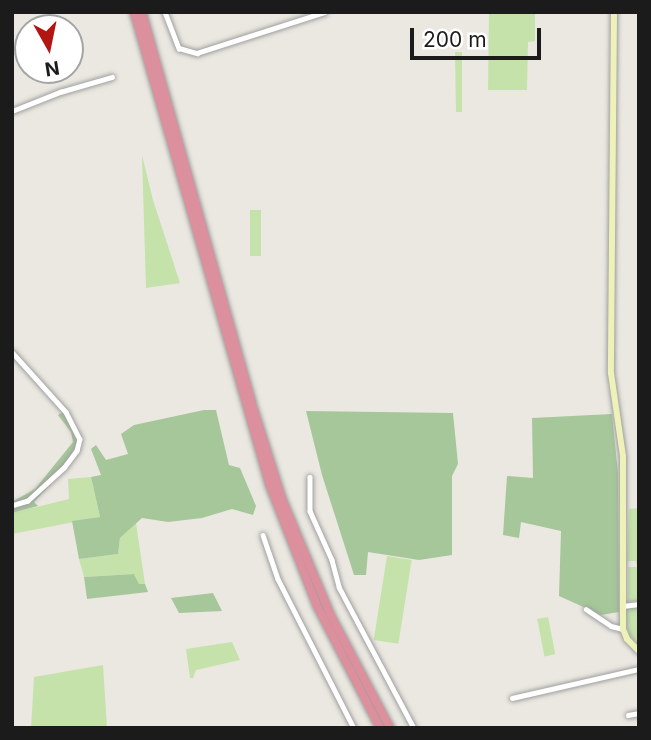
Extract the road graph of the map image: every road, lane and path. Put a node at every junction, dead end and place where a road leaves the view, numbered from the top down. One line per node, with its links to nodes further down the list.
1 (134, 12): 22 (highway)
2 (142, 12): 23 (highway)
3 (165, 12): 4 (street)
4 (325, 12)
5 (614, 12): 13 (street)
6 (113, 77): 7 (street)
7 (12, 111)
8 (12, 352): 10 (street)
9 (310, 477): 24 (street)
10 (12, 506)
11 (263, 535): 21 (street)
12 (639, 604): 13 (street)
13 (624, 606): 15 (street)
14 (586, 609): 15 (street)
15 (623, 629): 16 (street)
16 (639, 651)
17 (639, 669): 18 (street)
18 (512, 698)
19 (639, 713): 20 (street)
20 (628, 715)
21 (354, 728)
22 (380, 728)
23 (390, 728)
24 (414, 728)

